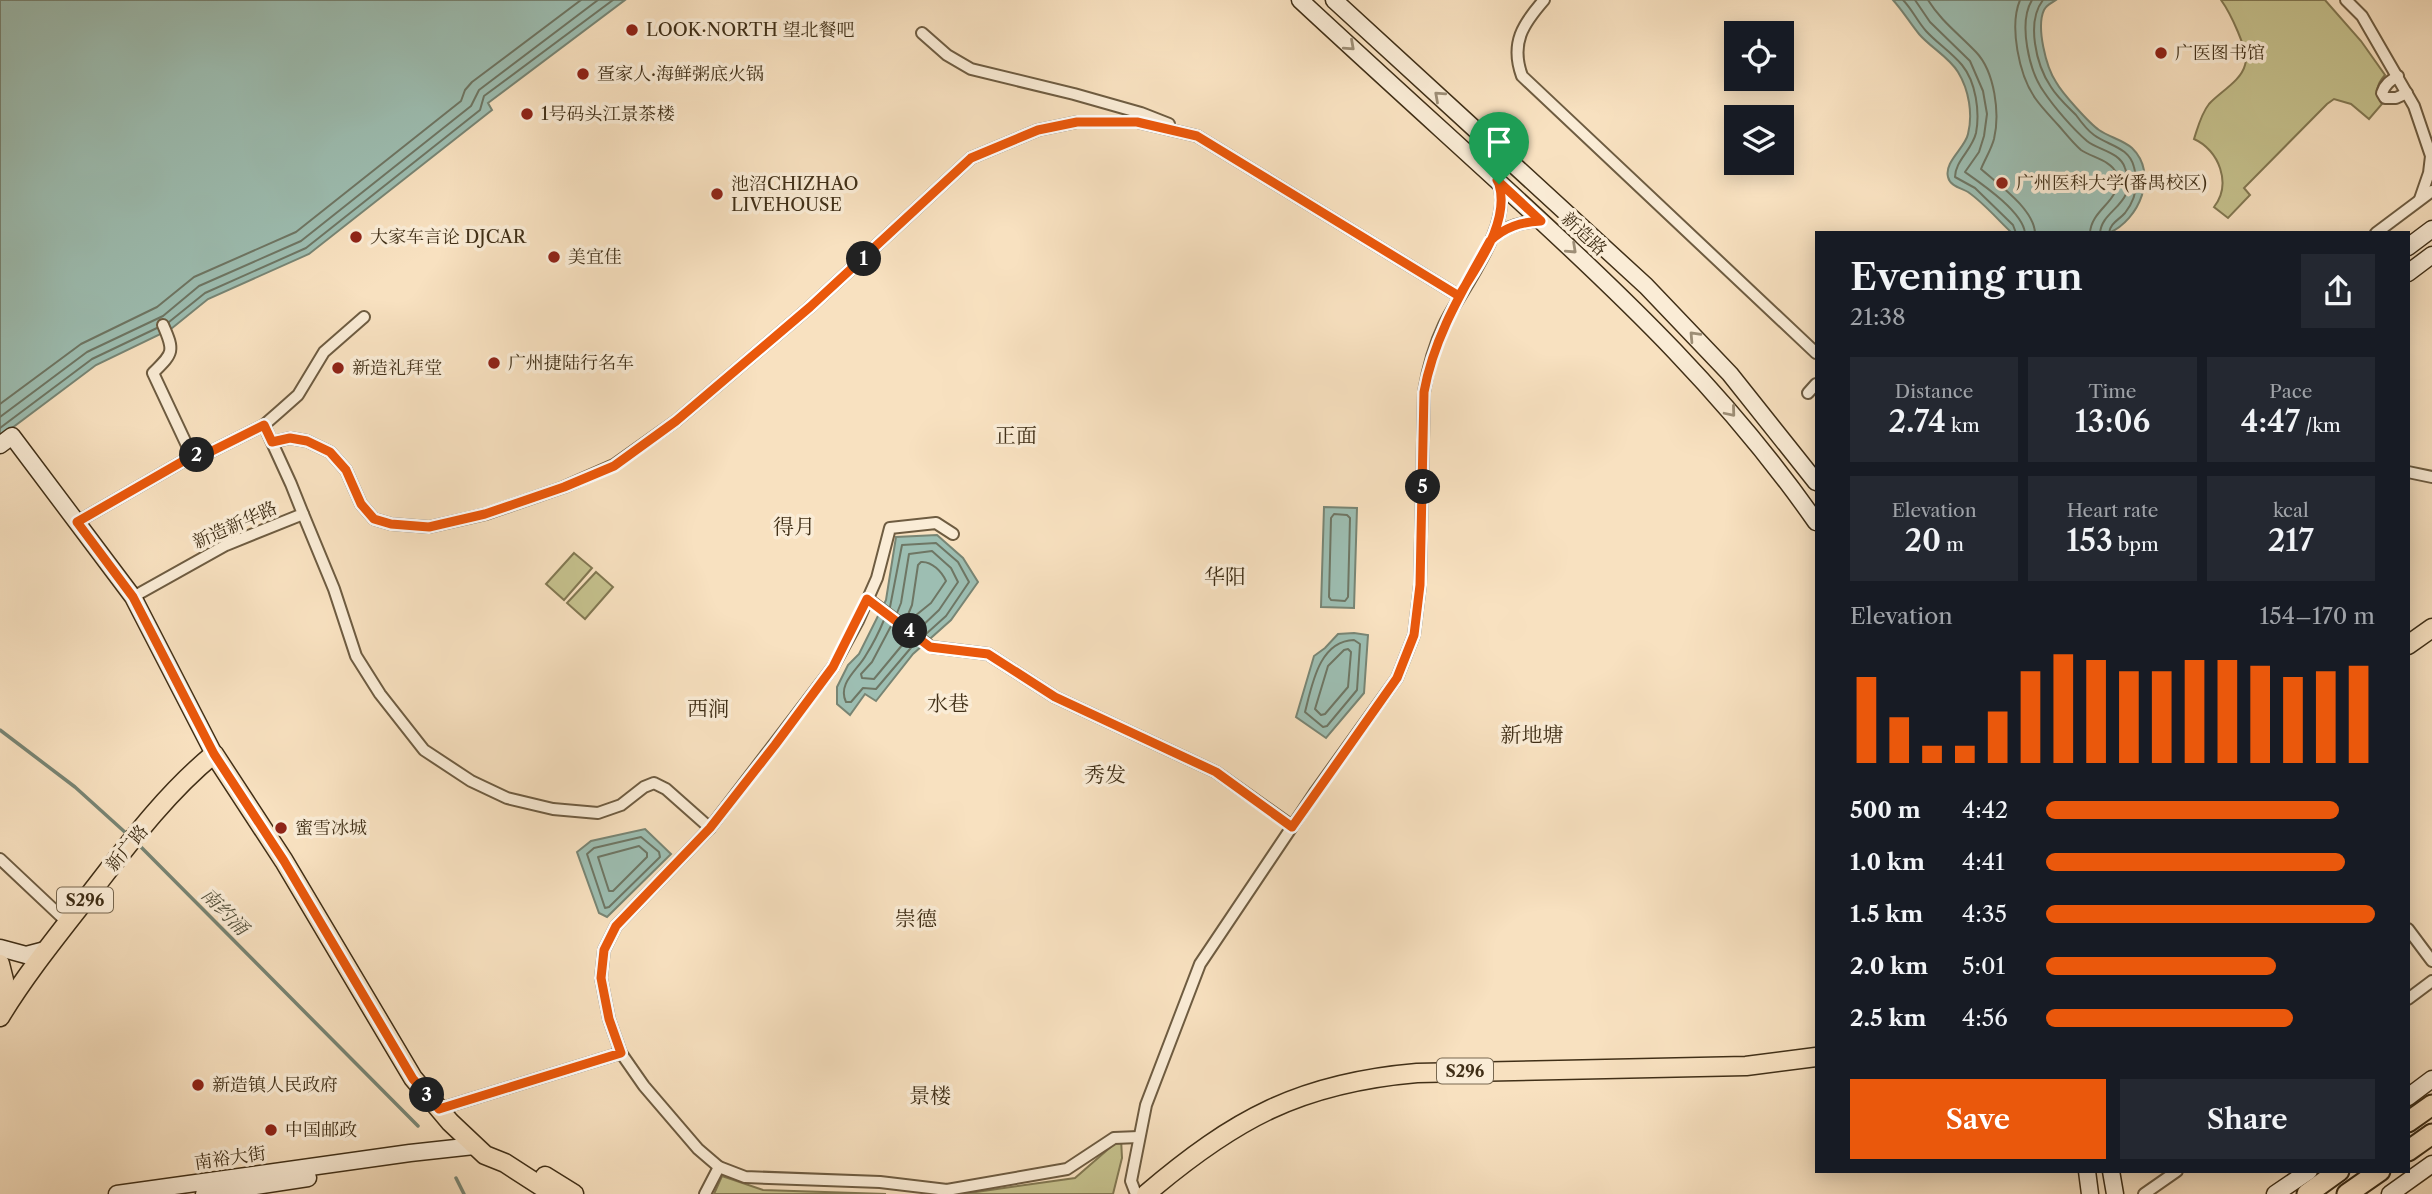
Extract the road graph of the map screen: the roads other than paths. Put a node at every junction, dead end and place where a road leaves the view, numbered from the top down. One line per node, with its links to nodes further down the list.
1 (1300, 0): 10 (main road, 新造路, one-way to 10)
2 (1334, 0): 32 (main road, 新造路, one-way to 2)
3 (1544, 0): 23 (street)
4 (2346, 0): 6 (street)
5 (922, 33): 8 (street)
6 (2398, 76): 7 (street); 7 (street)
7 (2407, 93): 9 (street)
8 (1197, 136): 20 (street); 28 (street)
9 (2430, 149): 12 (street)
10 (1497, 180): 13 (main road, 新造路); 16 (street)
11 (2432, 191): 12 (street)
12 (2420, 199): 15 (street)
13 (1541, 221): 16 (street); 34 (main road, 新造路, one-way to 34)
14 (2432, 229): 17 (main road)
15 (2379, 231)
16 (1490, 241): 20 (street)
17 (2410, 246)
18 (2432, 255): 19 (main road)
19 (2410, 272)
20 (1459, 296): 42 (street)
21 (364, 317): 26 (street)
22 (163, 325): 29 (street)
23 (1815, 353)
24 (1815, 385): 25 (street)
25 (1808, 393)
26 (264, 425): 28 (street, 新造新华路); 29 (street)
27 (6, 440): 35 (main road)
28 (272, 442): 33 (street, 新造新华路)
29 (192, 456): 35 (street)
30 (2410, 472): 31 (street)
31 (2432, 477)
32 (1815, 481)
33 (303, 514): 37 (street, 新造新华路); 43 (street)
34 (1815, 521)
35 (77, 522): 37 (main road)
36 (953, 534): 38 (street)
37 (133, 597): 41 (main road)
38 (867, 599): 42 (street); 43 (street)
39 (2432, 628): 40 (main road)
40 (2410, 644)
41 (214, 754): 45 (main road, 新广路 / S296); 60 (main road)
42 (1292, 827): 63 (street)
43 (710, 828): 55 (street)
44 (0, 859): 45 (street)
45 (68, 922): 48 (main road, 新广路 / S296)
46 (2410, 932): 49 (street)
47 (0, 948): 48 (main road)
48 (46, 950): 54 (main road, 新广路 / S296)
49 (2432, 961)
50 (0, 964): 53 (main road)
51 (2432, 981): 52 (street)
52 (2410, 998)
53 (0, 1007)
54 (0, 1017)
55 (621, 1053): 60 (street); 67 (street)
56 (1815, 1057): 81 (main road, S296)
57 (2432, 1079): 58 (main road)
58 (2410, 1096)
59 (2432, 1105): 61 (highway)
60 (439, 1109): 64 (main road)
61 (2410, 1121)
62 (2432, 1134): 65 (highway)
63 (1139, 1137): 67 (street); 80 (street)
64 (479, 1150): 74 (main road, 南裕大街); 75 (main road, 南裕大街); 77 (main road); 78 (main road)
65 (2410, 1150)
66 (2432, 1164): 88 (main road)
67 (719, 1167): 79 (street)
68 (2087, 1173): 82 (main road)
69 (2111, 1173): 83 (main road)
70 (2173, 1173): 84 (street)
71 (2306, 1173): 85 (main road)
72 (2336, 1173): 86 (highway)
73 (2377, 1173): 87 (highway)
74 (242, 1191): 76 (main road, 南裕大街)
75 (117, 1194)
76 (204, 1194)
77 (553, 1194)
78 (574, 1194)
79 (705, 1194)
80 (1136, 1194)
81 (1146, 1194)
82 (2090, 1194)
83 (2115, 1194)
84 (2144, 1194)
85 (2275, 1194)
86 (2307, 1194)
87 (2347, 1194)
88 (2390, 1194)

